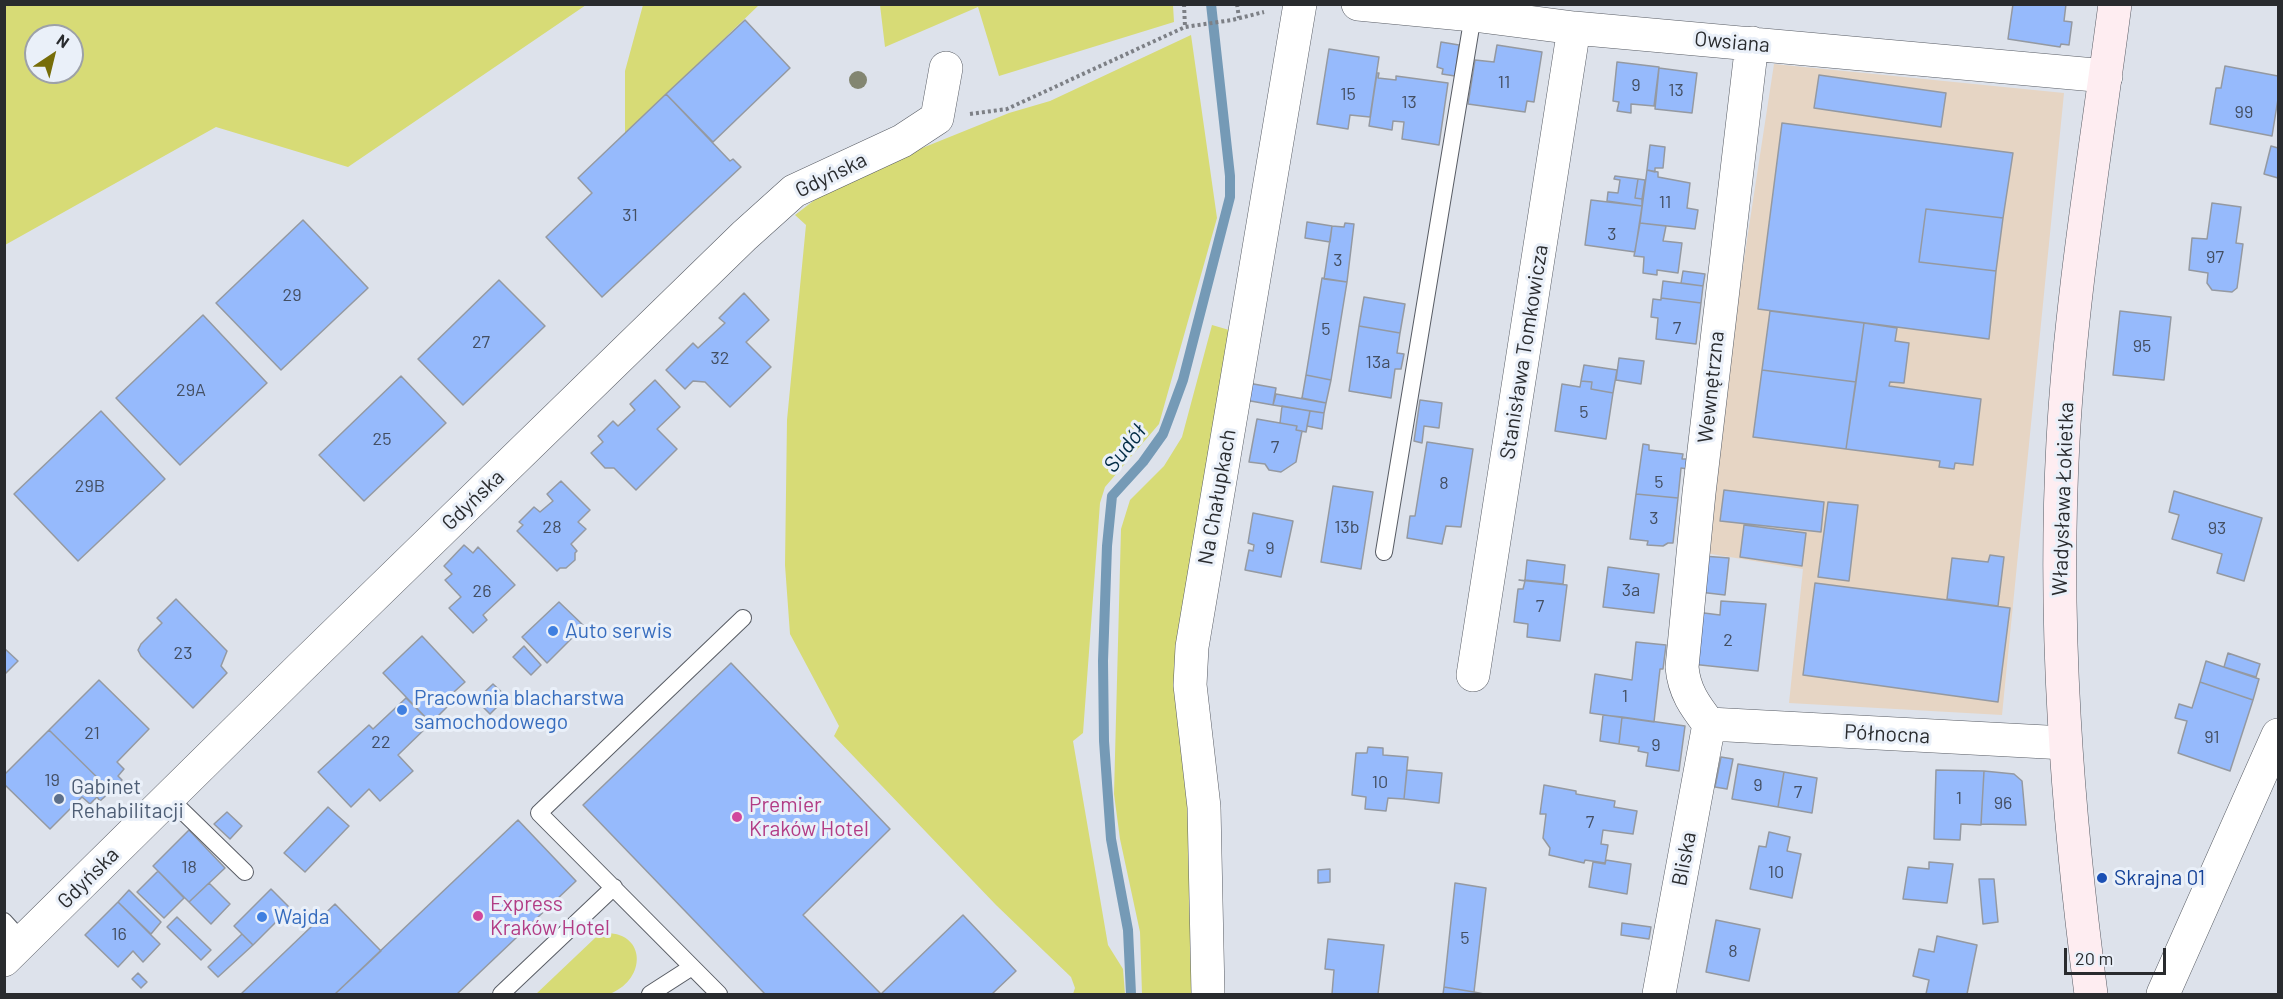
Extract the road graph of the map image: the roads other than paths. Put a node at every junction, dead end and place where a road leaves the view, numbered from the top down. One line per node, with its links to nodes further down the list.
1 (1300, 4): 23 (street, Na Chałupkach)
2 (1359, 4): 4 (street, Owsiana)
3 (2115, 4): 8 (street, Władysława Łokietka)
4 (1473, 15): 5 (street, Owsiana); 9 (lane)
5 (1574, 28): 6 (street, Owsiana); 11 (street, Stanisława Tomkowicza)
6 (1752, 43): 8 (street, Owsiana); 12 (street, Wewnętrzna)
7 (946, 68): 15 (street, Gdyńska)
8 (2106, 76): 14 (street, Władysława Łokietka)
9 (1384, 552)
10 (743, 618): 17 (lane)
11 (1473, 675)
12 (1709, 724): 14 (street, Północna); 24 (street, Bliska)
13 (2278, 735): 26 (street)
14 (2065, 743): 25 (street, Władysława Łokietka)
15 (169, 798): 16 (lane); 18 (street, Gdyńska)
16 (245, 872)
17 (614, 887): 19 (lane); 20 (lane)
18 (11, 941)
19 (692, 967): 21 (lane); 22 (lane)
20 (501, 994)
21 (650, 994)
22 (719, 994)
23 (1208, 994)
24 (1659, 994)
25 (2091, 994)
26 (2163, 994)

